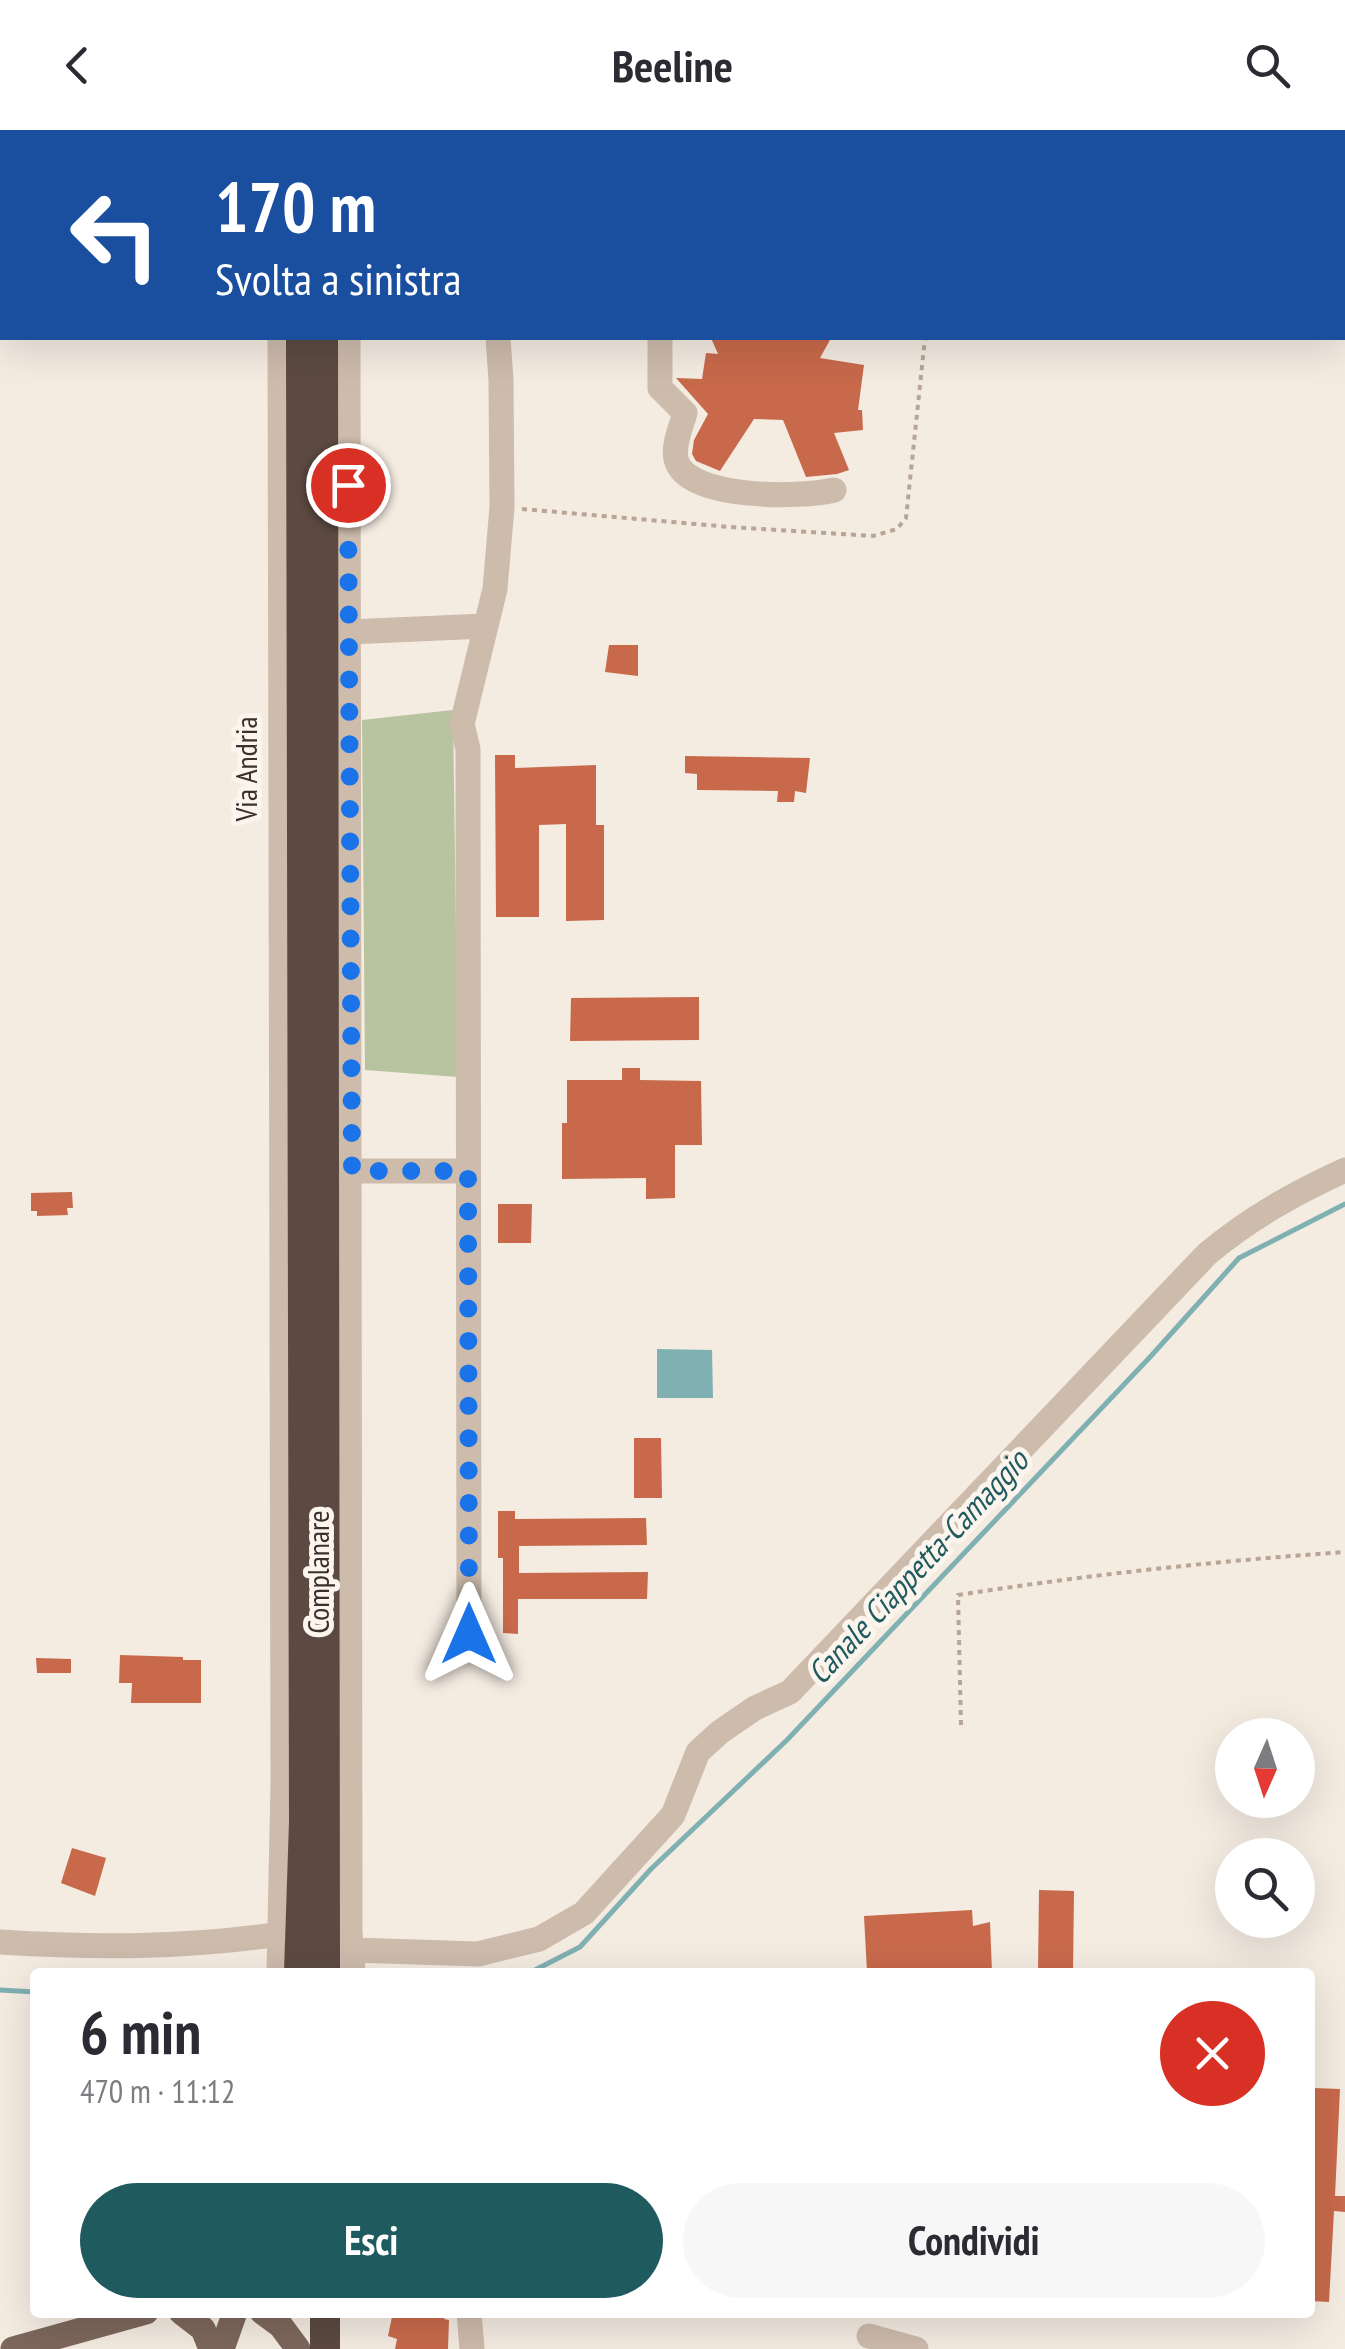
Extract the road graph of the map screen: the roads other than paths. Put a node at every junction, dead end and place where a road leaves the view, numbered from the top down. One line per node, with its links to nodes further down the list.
1 (280, 340): 13 (street, Via Andria)
2 (301, 340): 19 (highway)
3 (324, 340): 20 (highway)
4 (348, 340): 9 (street)
5 (498, 340): 8 (street)
6 (660, 340): 7 (street)
7 (834, 490)
8 (485, 626): 9 (street); 12 (street)
9 (349, 632): 11 (street)
10 (1345, 1170): 17 (street)
11 (352, 1171): 12 (street); 17 (street, Complanare)
12 (468, 1171): 14 (street)
13 (282, 1200): 15 (street, Complanare)
14 (469, 1634)
15 (280, 1934): 16 (street); 18 (street, Complanare)
16 (0, 1942)
17 (353, 1961)
18 (279, 1968)
19 (298, 1968)
20 (325, 1968)
21 (109, 2318): 29 (main road)
22 (121, 2318): 29 (main road)
23 (189, 2318): 32 (main road)
24 (221, 2318): 33 (main road)
25 (233, 2318): 33 (main road)
26 (270, 2318): 34 (main road)
27 (325, 2318): 35 (highway)
28 (469, 2318): 36 (street)
29 (96, 2324): 31 (main road)
30 (869, 2336): 37 (street)
31 (13, 2349)
32 (211, 2349)
33 (220, 2349)
34 (298, 2349)
35 (325, 2349)
36 (472, 2349)
37 (916, 2349)

